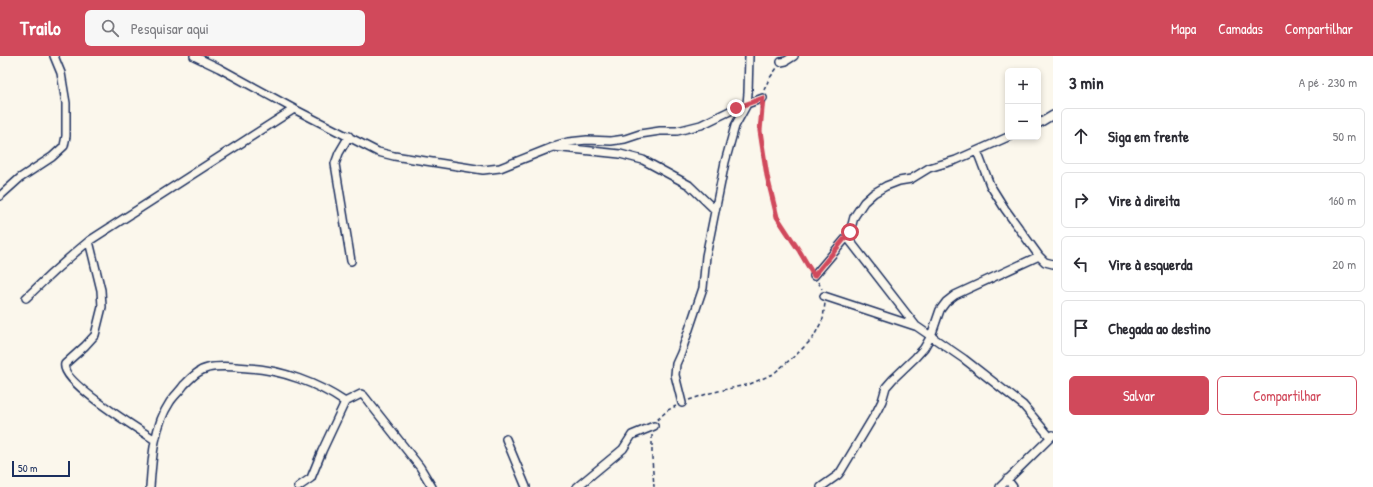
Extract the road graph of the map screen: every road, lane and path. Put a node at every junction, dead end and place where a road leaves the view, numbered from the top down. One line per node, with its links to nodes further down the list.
1 (54, 56): 15 (street)
2 (194, 56): 8 (street)
3 (748, 56): 7 (street)
4 (794, 56): 5 (street)
5 (781, 62): 6 (path)
6 (763, 98): 7 (street); 22 (path)
7 (747, 104): 13 (street); 16 (street)
8 (294, 109): 11 (street); 18 (street)
9 (1053, 115): 10 (street)
10 (1041, 122)
11 (349, 136): 13 (street); 20 (street)
12 (1005, 138): 14 (street)
13 (553, 146): 16 (street)
14 (977, 151): 17 (street); 19 (street)
15 (0, 196)
16 (715, 210): 28 (street)
17 (847, 237): 22 (street); 25 (street)
18 (89, 241): 24 (street); 32 (street)
19 (1039, 256): 21 (street); 26 (street)
20 (351, 260)
21 (1053, 264)
22 (814, 276): 23 (path)
23 (824, 296): 25 (street); 28 (path)
24 (26, 298)
25 (916, 326): 26 (street)
26 (932, 336): 30 (street); 40 (street)
27 (345, 402): 32 (street); 35 (street); 36 (street)
28 (682, 403): 29 (path)
29 (654, 426): 38 (street); 39 (path)
30 (1052, 436): 33 (street)
31 (506, 439): 37 (street)
32 (155, 440): 34 (street)
33 (1007, 479): 41 (street); 42 (street)
34 (150, 487)
35 (298, 487)
36 (432, 487)
37 (526, 487)
38 (577, 487)
39 (654, 487)
40 (821, 487)
41 (1000, 487)
42 (1013, 487)

